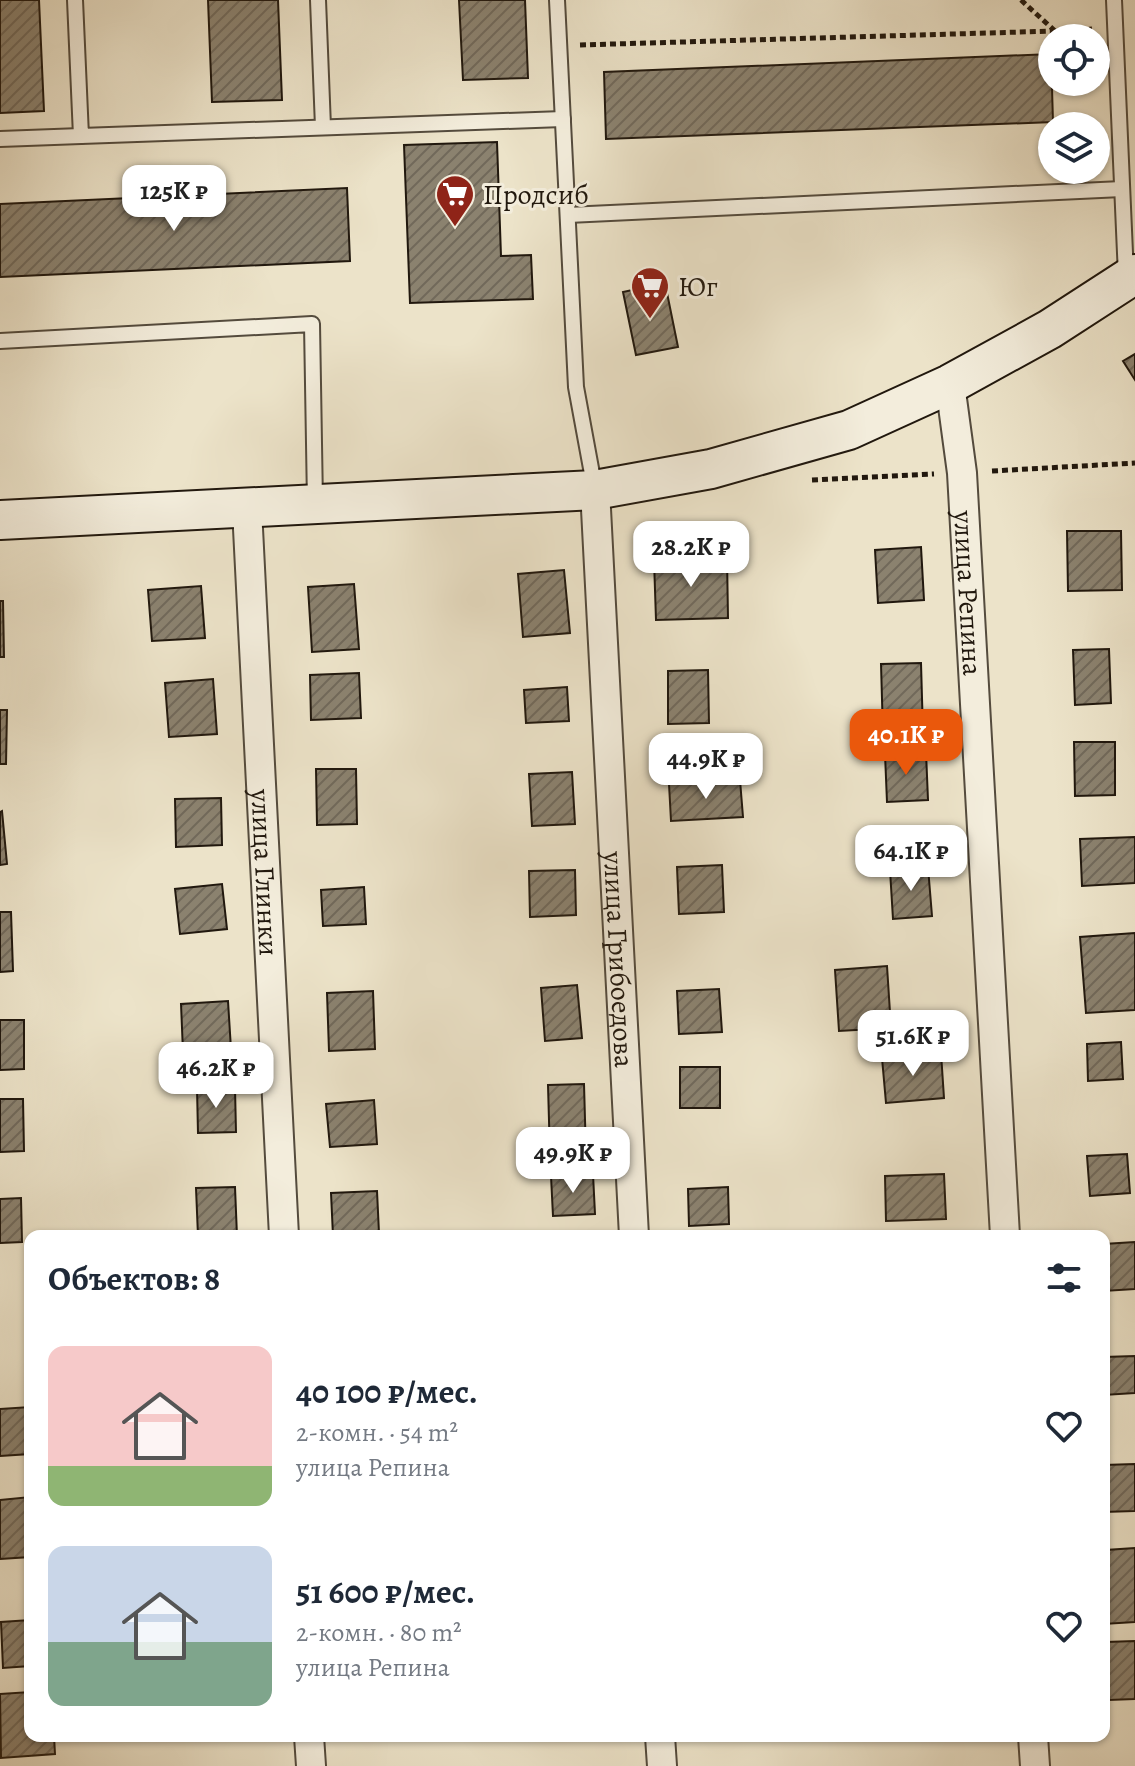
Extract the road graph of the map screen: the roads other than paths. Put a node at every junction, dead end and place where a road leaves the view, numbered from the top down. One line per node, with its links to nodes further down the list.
1 (75, 0): 7 (lane)
2 (318, 0): 6 (lane)
3 (557, 0): 5 (lane)
4 (1114, 0): 9 (lane)
5 (563, 119): 6 (lane); 10 (lane)
6 (323, 127): 7 (lane)
7 (81, 136): 8 (lane)
8 (0, 139)
9 (1122, 189): 10 (lane); 11 (lane)
10 (568, 215): 14 (lane)
11 (1131, 277): 13 (main road)
12 (0, 341): 15 (lane)
13 (950, 384): 14 (main road); 20 (street, улица Репина)
14 (595, 490): 15 (main road); 19 (street, улица Грибоедова)
15 (315, 507): 16 (main road)
16 (247, 509): 17 (main road); 18 (street, улица Глинки)
17 (0, 520)
18 (284, 1230)
19 (634, 1230)
20 (1005, 1230)
21 (309, 1742): 24 (street)
22 (660, 1742): 25 (street)
23 (1033, 1742): 26 (street)
24 (311, 1766)
25 (662, 1766)
26 (1035, 1766)

